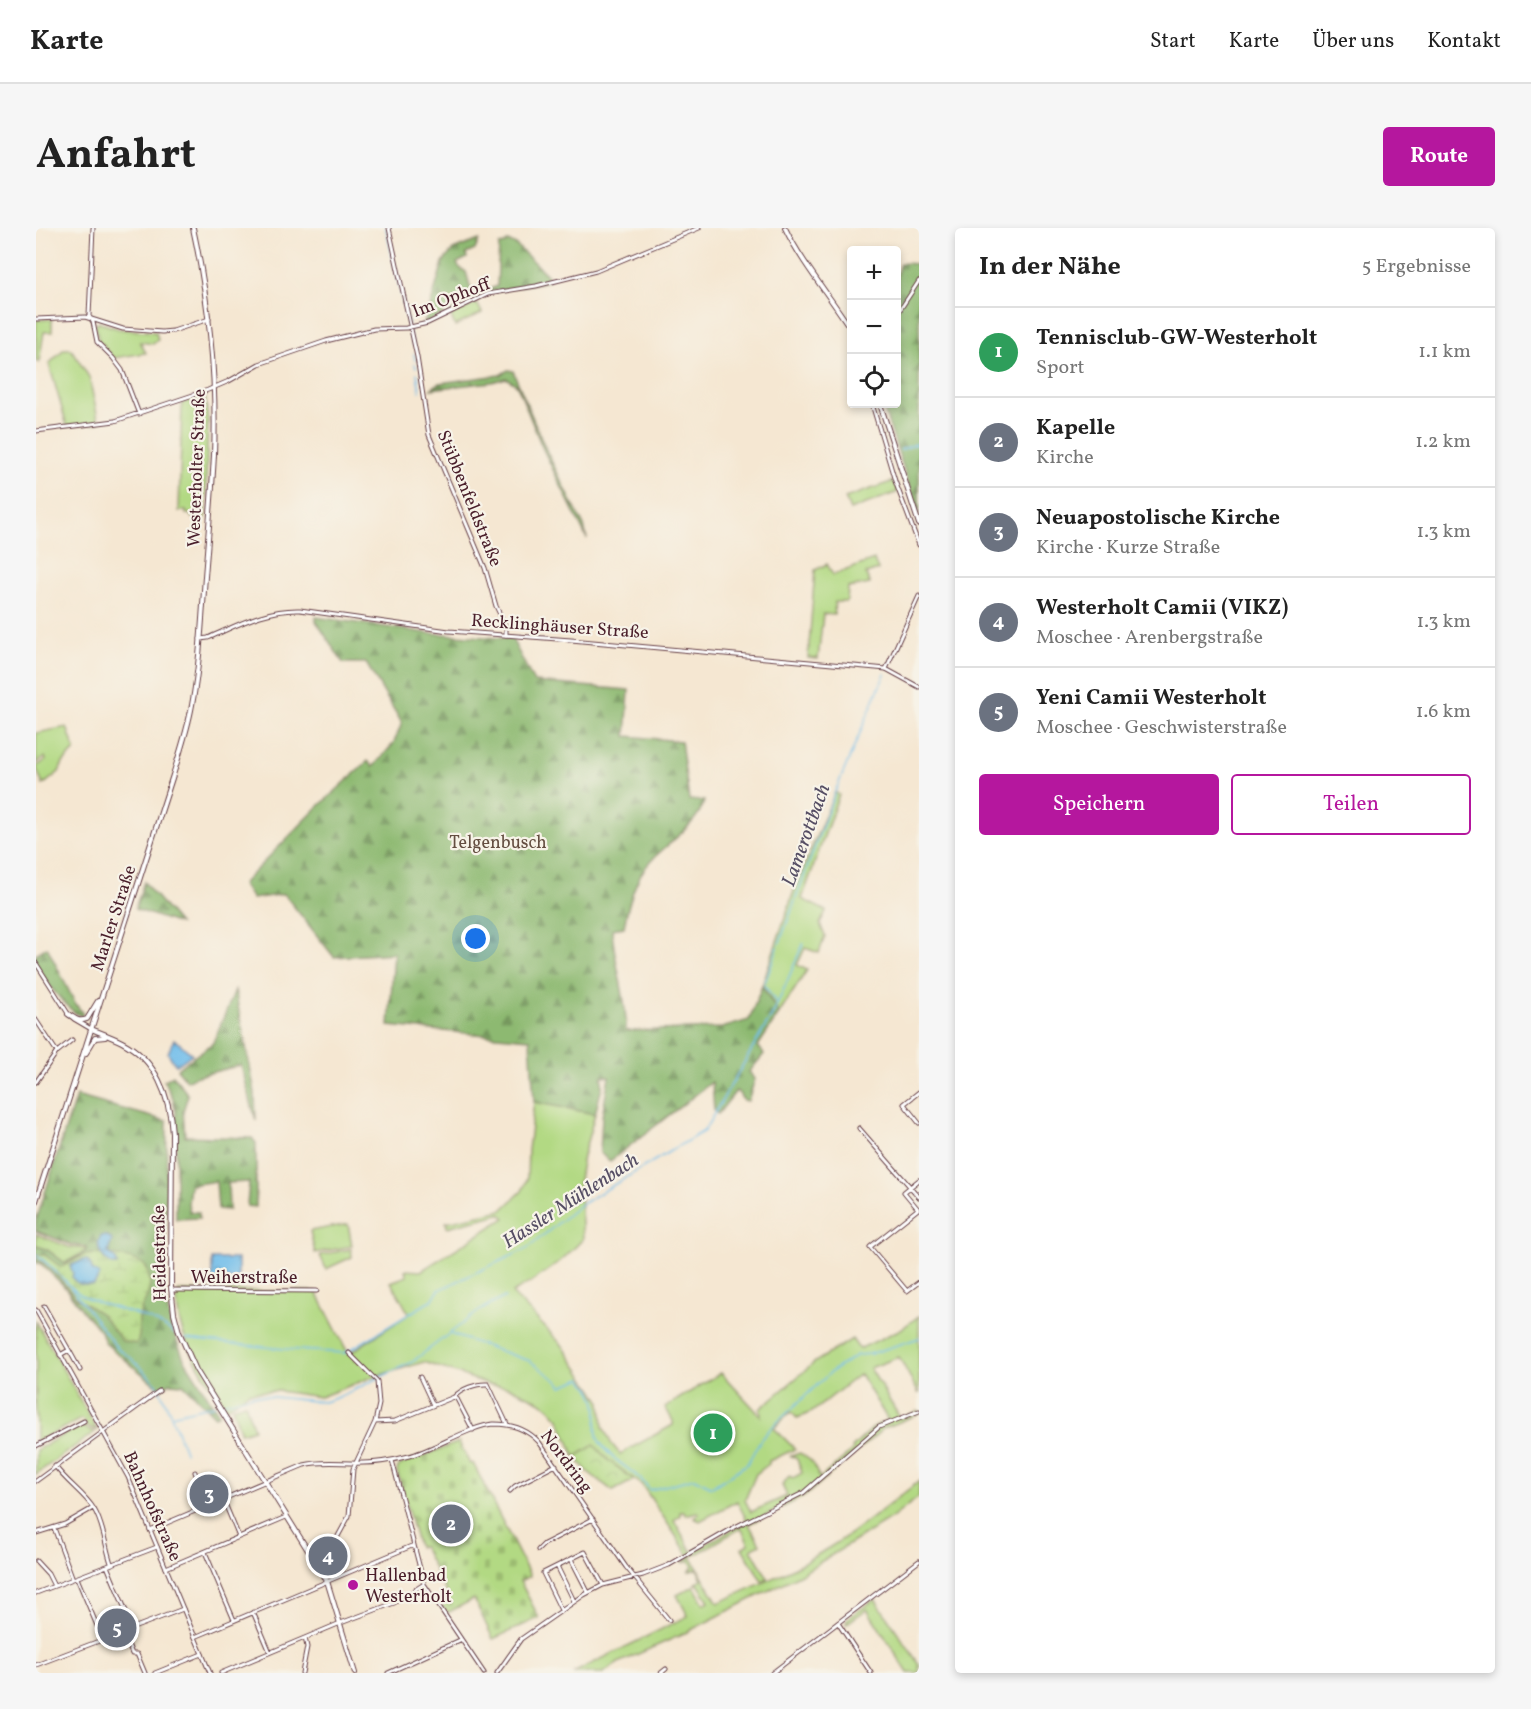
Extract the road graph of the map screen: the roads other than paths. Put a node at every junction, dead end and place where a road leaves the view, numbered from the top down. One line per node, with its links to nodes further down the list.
1 (93, 228): 8 (street)
2 (194, 228): 10 (main road, Westerholter Straße)
3 (389, 228): 12 (street, Stübbenfeldstraße)
4 (699, 228): 12 (street, Im Ophoff)
5 (785, 228): 11 (main road)
6 (919, 281): 7 (street)
7 (901, 310)
8 (91, 318): 9 (street); 10 (street); 16 (street)
9 (36, 319)
10 (209, 319): 13 (main road, Westerholter Straße)
11 (847, 323)
12 (411, 328): 13 (street, Im Ophoff); 21 (street, Stübbenfeldstraße)
13 (213, 388): 16 (street, Im Ophoff); 22 (main road, Westerholter Straße)
14 (873, 408): 19 (street)
15 (881, 408): 18 (main road)
16 (139, 414): 17 (street, Im Ophoff)
17 (36, 431)
18 (919, 524)
19 (919, 545)
20 (919, 596): 23 (street)
21 (506, 635): 22 (street, Recklinghäuser Straße); 23 (street, Recklinghäuser Straße)
22 (200, 639): 26 (main road, Marler Straße)
23 (886, 669): 24 (street, Recklinghäuser Straße)
24 (919, 687)
25 (36, 963): 27 (street)
26 (102, 995): 27 (main road); 29 (main road, Marler Straße)
27 (68, 1014): 29 (street)
28 (36, 1021): 32 (street)
29 (91, 1029): 31 (main road, Heidestraße); 33 (main road, Marler Straße)
30 (72, 1040): 32 (street)
31 (121, 1042): 33 (main road); 44 (main road, Heidestraße)
32 (57, 1052): 34 (street)
33 (80, 1065): 41 (main road, Marler Straße)
34 (36, 1082)
35 (919, 1092): 36 (street)
36 (919, 1123)
37 (859, 1128): 39 (street)
38 (919, 1180): 39 (street)
39 (911, 1186): 40 (street); 42 (street)
40 (919, 1197)
41 (36, 1199)
42 (918, 1208): 43 (street)
43 (919, 1282)
44 (171, 1290): 45 (street, Weiherstraße); 69 (main road, Heidestraße)
45 (317, 1291)
46 (44, 1306): 48 (street)
47 (36, 1310): 50 (street, Bahnhofstraße)
48 (69, 1350): 50 (street); 51 (street)
49 (349, 1353): 58 (street)
50 (60, 1354): 61 (street, Bahnhofstraße)
51 (80, 1370)
52 (420, 1377): 55 (street)
53 (159, 1391): 61 (street)
54 (454, 1397): 55 (street); 59 (street); 60 (street)
55 (433, 1405): 58 (street)
56 (919, 1411): 92 (street)
57 (84, 1421): 62 (street)
58 (375, 1422): 64 (street)
59 (507, 1424): 60 (street); 65 (street, Nordring)
60 (473, 1430): 63 (street)
61 (103, 1432): 66 (street); 77 (street, Bahnhofstraße)
62 (36, 1446)
63 (392, 1460): 64 (street); 80 (street)
64 (355, 1463): 69 (street); 91 (street)
65 (556, 1465): 70 (street); 75 (street, Nordring)
66 (56, 1466): 68 (street); 73 (street)
67 (195, 1472): 72 (street)
68 (36, 1480)
69 (264, 1481): 71 (street); 74 (main road, Heidestraße)
70 (510, 1491)
71 (223, 1499): 72 (street); 79 (street)
72 (207, 1505): 77 (street)
73 (93, 1508): 76 (street); 87 (street)
74 (286, 1517): 79 (street); 95 (main road, Heidestraße)
75 (593, 1519): 82 (street); 89 (street, Nordring)
76 (54, 1528): 78 (street); 93 (street)
77 (150, 1530): 81 (street, Bahnhofstraße)
78 (36, 1533)
79 (240, 1537): 83 (street)
80 (414, 1545): 95 (street); 96 (street)
81 (157, 1547): 87 (street); 90 (street, Bahnhofstraße)
82 (538, 1550)
83 (205, 1552): 90 (street); 105 (street)
84 (571, 1559): 88 (street); 98 (street); 99 (street)
85 (36, 1561): 97 (street)
86 (919, 1561): 108 (street)
87 (109, 1565): 93 (street); 109 (street)
88 (556, 1566): 101 (street); 103 (street)
89 (626, 1567): 92 (street, Nordring); 94 (street)
90 (166, 1568): 102 (street, Bahnhofstraße)
91 (330, 1570)
92 (634, 1577): 94 (street); 106 (street, Nordring)
93 (75, 1578): 97 (street); 113 (street)
94 (620, 1580): 98 (street)
95 (327, 1581): 104 (street); 107 (main road, Heidestraße)
96 (424, 1584): 107 (street); 114 (street)
97 (54, 1586): 100 (street)
98 (603, 1586): 99 (street)
99 (588, 1592): 101 (street)
100 (36, 1593)
101 (574, 1601): 103 (street)
102 (183, 1609): 109 (street); 111 (street, Bahnhofstraße)
103 (561, 1610): 127 (street)
104 (254, 1612): 105 (street); 115 (street)
105 (234, 1620): 111 (street)
106 (669, 1620)
107 (339, 1623): 112 (street); 124 (main road, Heidestraße)
108 (838, 1623): 129 (street); 130 (street)
109 (133, 1628): 110 (street)
110 (123, 1632): 113 (street); 119 (street)
111 (195, 1637): 116 (street, Bahnhofstraße)
112 (305, 1638): 115 (street); 123 (street)
113 (103, 1640): 117 (street)
114 (461, 1640): 125 (street); 126 (street)
115 (270, 1653): 122 (street)
116 (202, 1654): 120 (street); 121 (street, Bahnhofstraße)
117 (36, 1665)
118 (666, 1669): 128 (street)
119 (145, 1673)
120 (155, 1673)
121 (210, 1673)
122 (221, 1673)
123 (303, 1673)
124 (355, 1673)
125 (388, 1673)
126 (484, 1673)
127 (497, 1673)
128 (661, 1673)
129 (772, 1673)
130 (871, 1673)

